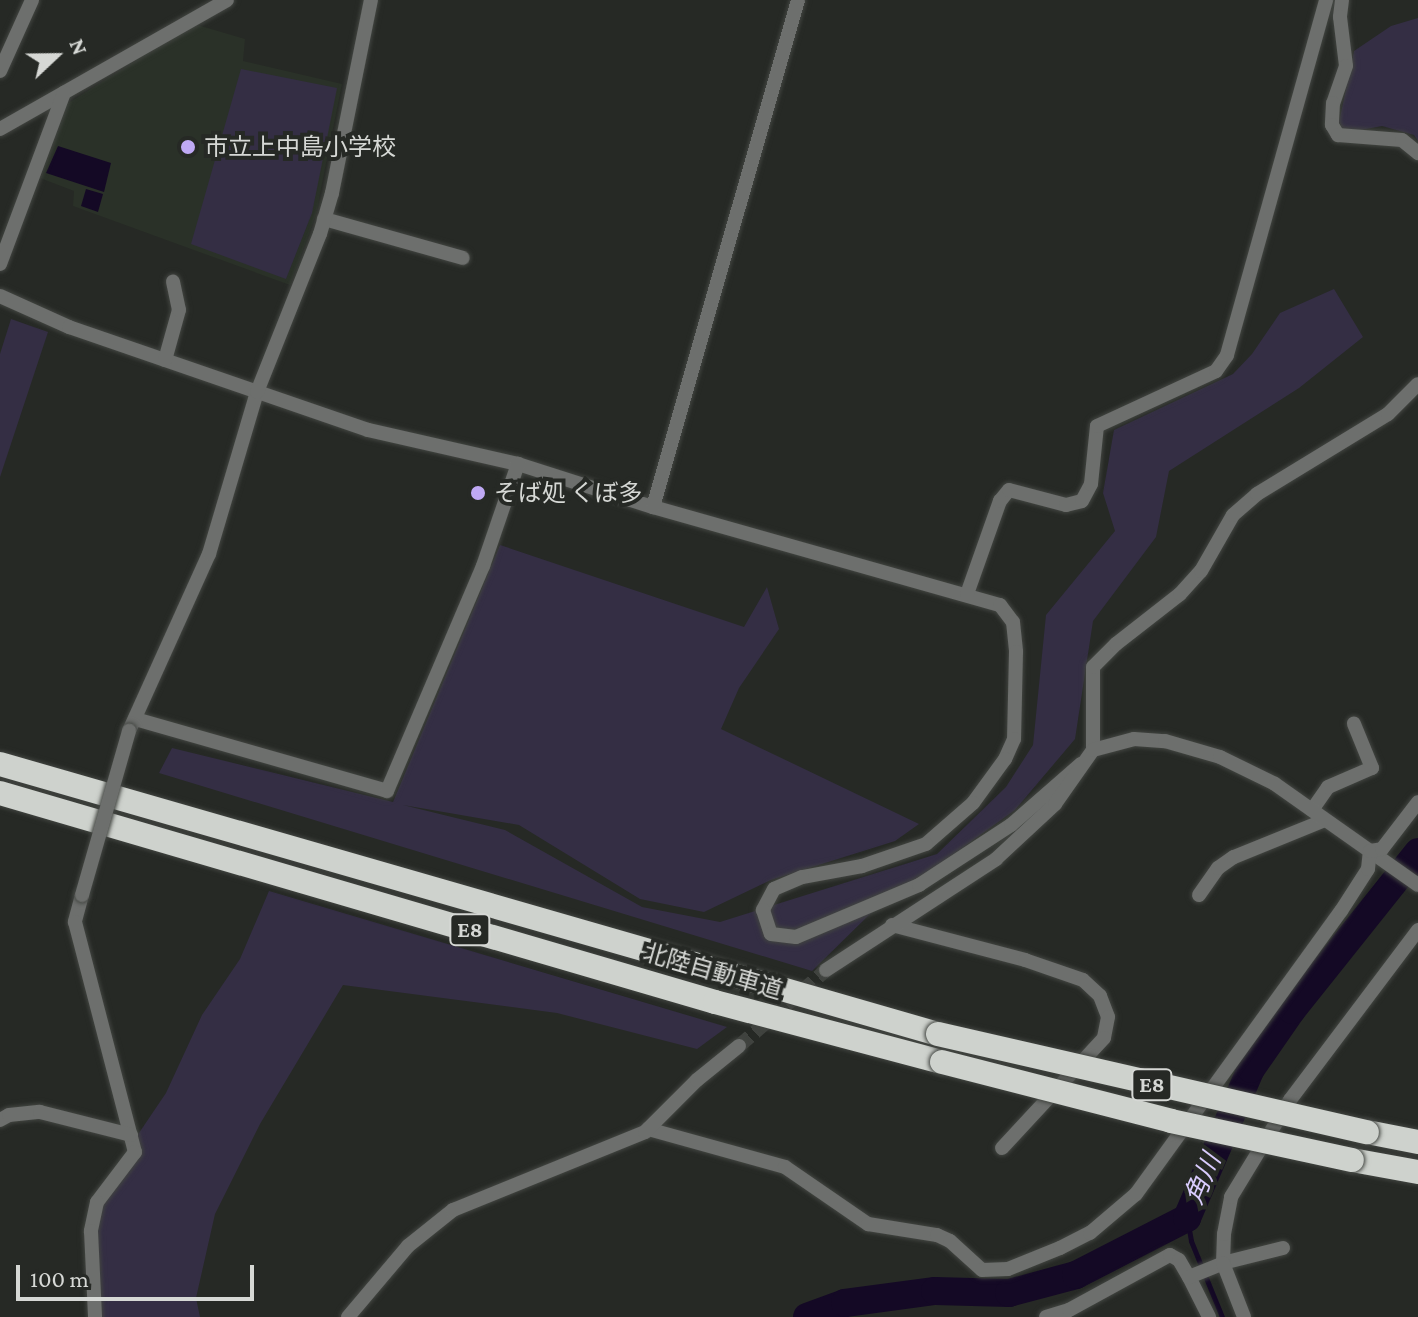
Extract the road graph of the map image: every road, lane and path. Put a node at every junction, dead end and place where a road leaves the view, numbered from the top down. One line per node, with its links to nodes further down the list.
1 (32, 0): 7 (street)
2 (227, 0): 8 (street)
3 (371, 0): 11 (street)
4 (798, 0): 20 (street)
5 (1326, 0): 21 (street)
6 (1342, 0): 10 (street)
7 (0, 71)
8 (64, 93): 9 (street); 13 (street)
9 (0, 129)
10 (1418, 153)
11 (324, 219): 12 (street); 18 (street)
12 (463, 258)
13 (0, 264)
14 (173, 282): 16 (street)
15 (0, 296): 16 (street)
16 (165, 360): 18 (street)
17 (1418, 384): 24 (street)
18 (257, 392): 19 (street); 23 (street)
19 (518, 464): 20 (street); 23 (street)
20 (653, 507): 21 (street)
21 (967, 594): 26 (street)
22 (1354, 724): 29 (street)
23 (132, 725): 40 (street, bridge)
24 (1093, 750): 26 (street); 29 (street)
25 (0, 764): 41 (highway, 北陸自動車道 / E8, bridge)
26 (1081, 764): 34 (street)
27 (0, 793): 43 (highway, 北陸自動車道 / E8, bridge)
28 (1418, 802): 31 (street)
29 (1312, 810): 30 (street)
30 (1325, 820): 31 (street); 33 (street)
31 (1372, 853): 32 (street); 39 (street)
32 (1418, 885)
33 (1199, 895)
34 (892, 925): 36 (street); 42 (street)
35 (1418, 930): 45 (street)
36 (826, 970)
37 (739, 1046): 39 (street)
38 (0, 1120): 40 (street)
39 (648, 1129): 48 (street)
40 (131, 1135): 47 (street)
41 (1418, 1142)
42 (1002, 1148)
43 (1418, 1172)
44 (1283, 1248): 45 (street)
45 (1223, 1263): 46 (street); 51 (street)
46 (1189, 1277): 49 (street); 50 (street)
47 (95, 1317)
48 (348, 1317)
49 (1046, 1317)
50 (1209, 1317)
51 (1244, 1317)

